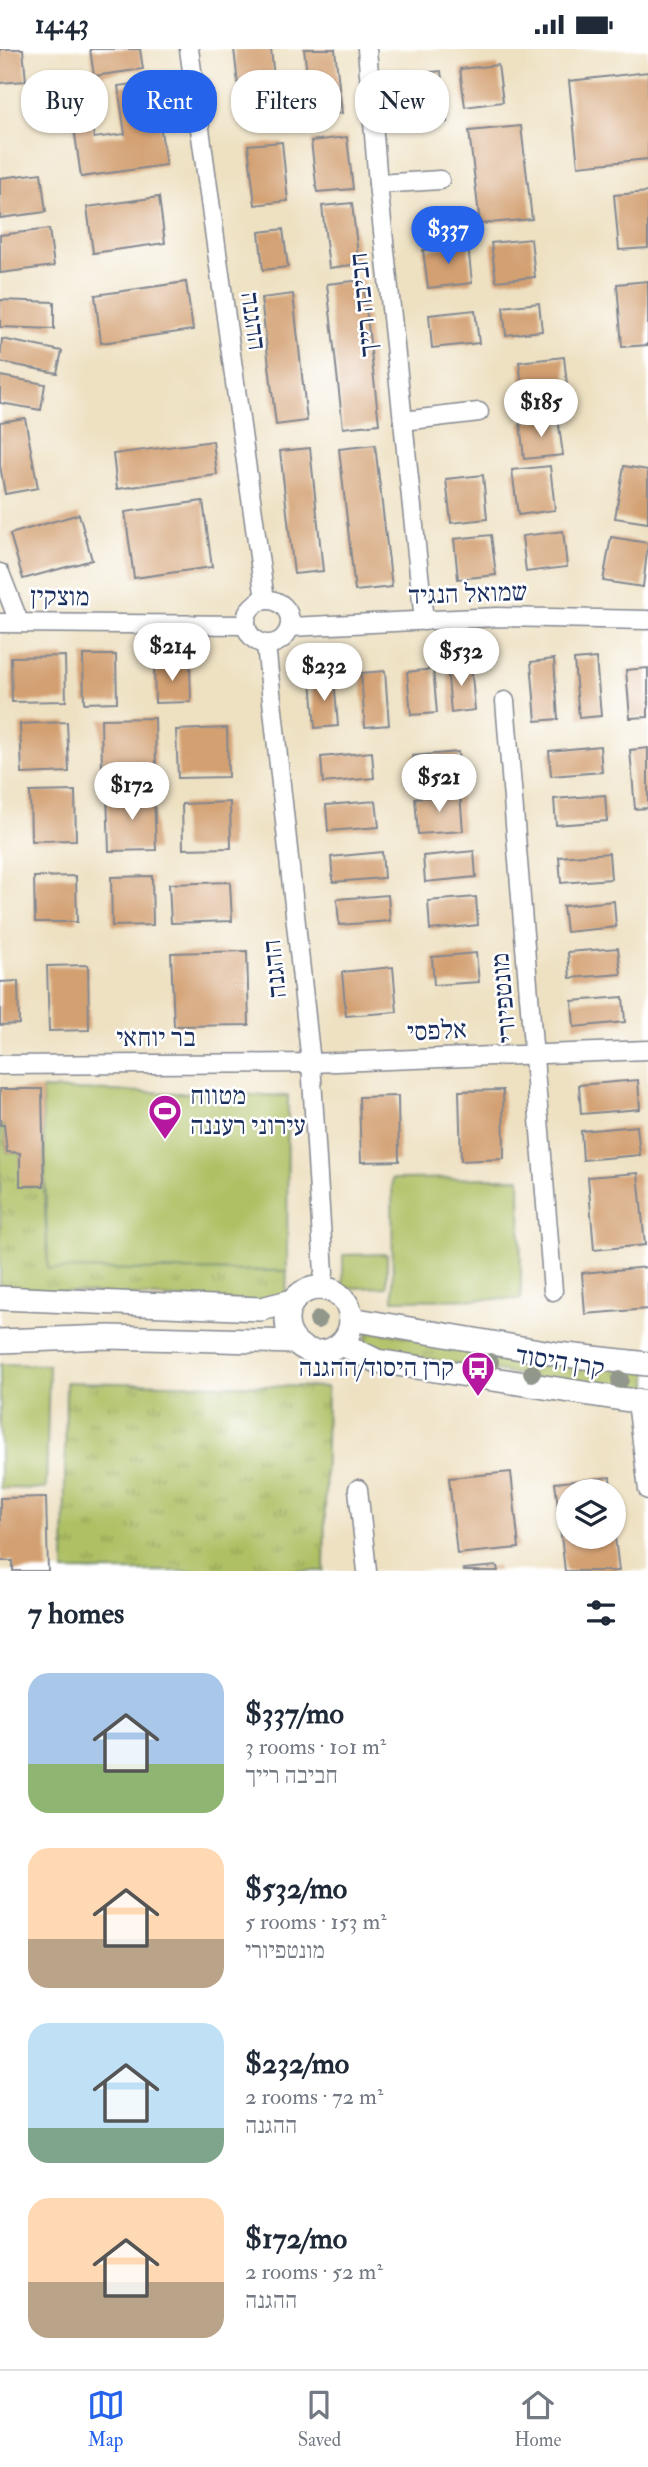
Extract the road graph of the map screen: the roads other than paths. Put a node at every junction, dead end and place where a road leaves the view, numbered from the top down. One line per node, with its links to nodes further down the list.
1 (188, 49): 8 (street, ההגנה)
2 (367, 49): 4 (street, חביבה רייך)
3 (440, 180): 4 (street)
4 (377, 184): 6 (street, חביבה רייך)
5 (479, 412): 6 (street)
6 (403, 421): 10 (street, חביבה רייך)
7 (0, 573): 11 (street)
8 (265, 600): 13 (street); 14 (street)
9 (648, 620): 10 (street, שמואל הנגיד)
10 (424, 621): 14 (street, שמואל הנגיד)
11 (19, 622): 12 (street, מוצקין); 13 (street, מוצקין)
12 (0, 623)
13 (246, 625): 15 (street)
14 (290, 627): 15 (street)
15 (266, 645): 19 (street, ההגנה)
16 (505, 701): 18 (street, מונטפיורי)
17 (648, 1050): 18 (street, אלפסי)
18 (535, 1053): 19 (street, אלפסי); 22 (street, מונטפיורי)
19 (312, 1063): 20 (street, בר יוחאי); 21 (street, ההגנה)
20 (0, 1065)
21 (320, 1287): 24 (street); 25 (street)
22 (553, 1291)
23 (0, 1298): 24 (street)
24 (293, 1301): 27 (street)
25 (351, 1319): 28 (street); 29 (street, קרן היסוד)
26 (0, 1341): 27 (street)
27 (294, 1342): 28 (street)
28 (342, 1344): 30 (street, קרן היסוד)
29 (648, 1364)
30 (643, 1403): 32 (street)
31 (358, 1489): 33 (street)
32 (648, 1490)
33 (366, 1571)

